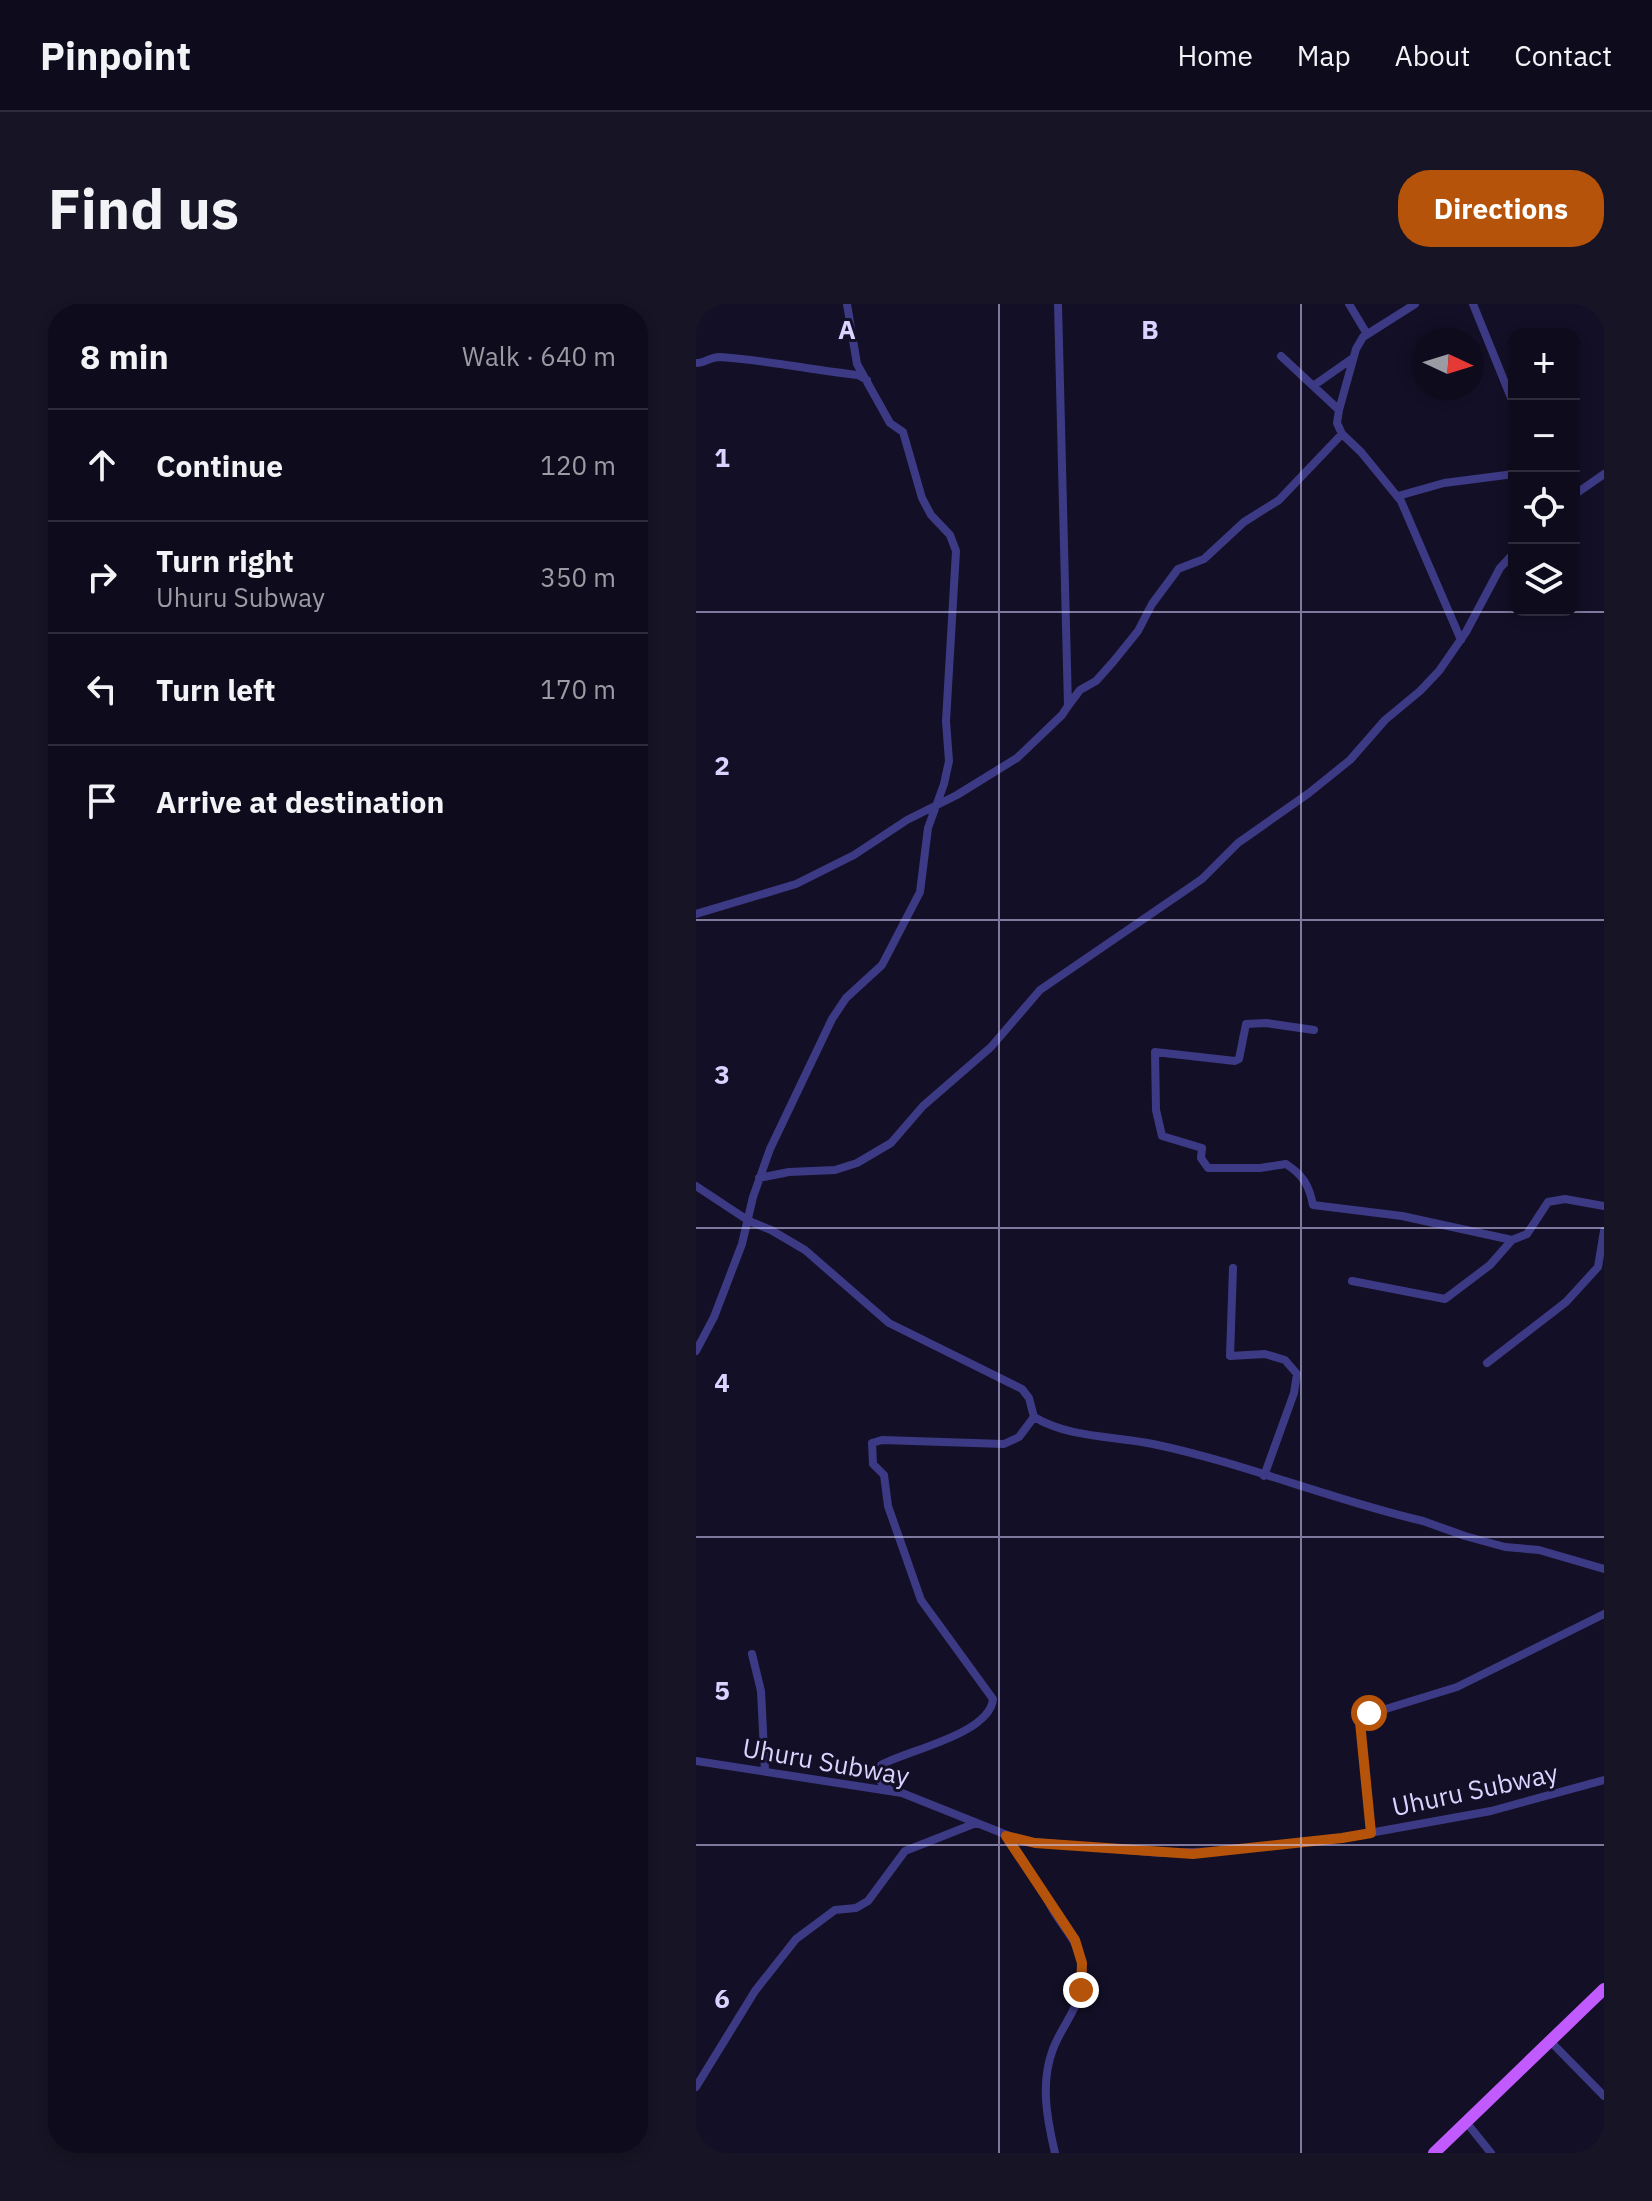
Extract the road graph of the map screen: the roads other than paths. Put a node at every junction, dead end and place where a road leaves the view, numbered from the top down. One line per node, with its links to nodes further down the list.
1 (847, 304): 10 (street)
2 (1058, 304): 21 (street)
3 (1349, 304): 6 (street)
4 (1415, 304): 6 (street)
5 (1473, 304): 12 (street)
6 (1367, 334): 8 (street)
7 (1281, 356): 11 (street)
8 (1354, 357): 11 (street); 13 (street)
9 (696, 363): 10 (street)
10 (868, 380): 22 (street)
11 (1313, 386): 13 (street)
12 (1512, 400)
13 (1339, 410): 14 (street)
14 (1342, 434): 18 (street); 21 (street)
15 (1604, 474): 17 (street)
16 (1508, 475): 18 (street)
17 (1580, 491)
18 (1398, 496): 20 (street)
19 (1508, 560): 20 (street)
20 (1461, 640): 25 (street)
21 (1068, 706): 22 (street)
22 (936, 806): 23 (street); 25 (street)
23 (696, 914)
24 (1314, 1030): 30 (street)
25 (759, 1178): 28 (street)
26 (696, 1186): 28 (street)
27 (1604, 1206): 30 (street)
28 (749, 1221): 33 (street); 35 (street)
29 (1604, 1231): 34 (street)
30 (1512, 1240): 32 (street)
31 (1233, 1268): 36 (street)
32 (1352, 1281)
33 (696, 1351)
34 (1487, 1363)
35 (1034, 1417): 36 (street); 43 (street)
36 (1264, 1476): 37 (street)
37 (1604, 1569)
38 (1604, 1614): 45 (street)
39 (752, 1654): 41 (street)
40 (696, 1761): 41 (street, Uhuru Subway)
41 (765, 1771): 43 (street, Uhuru Subway)
42 (1604, 1780): 45 (street, Uhuru Subway)
43 (890, 1790): 44 (street, Uhuru Subway)
44 (977, 1823): 46 (street, Uhuru Subway); 49 (street)
45 (1371, 1833): 46 (street, Uhuru Subway)
46 (1006, 1836): 52 (street)
47 (1604, 1989): 48 (main road)
48 (1551, 2042): 50 (street); 51 (main road)
49 (696, 2087)
50 (1604, 2096)
51 (1466, 2122): 53 (main road); 54 (street)
52 (1055, 2153)
53 (1434, 2153)
54 (1491, 2153)

